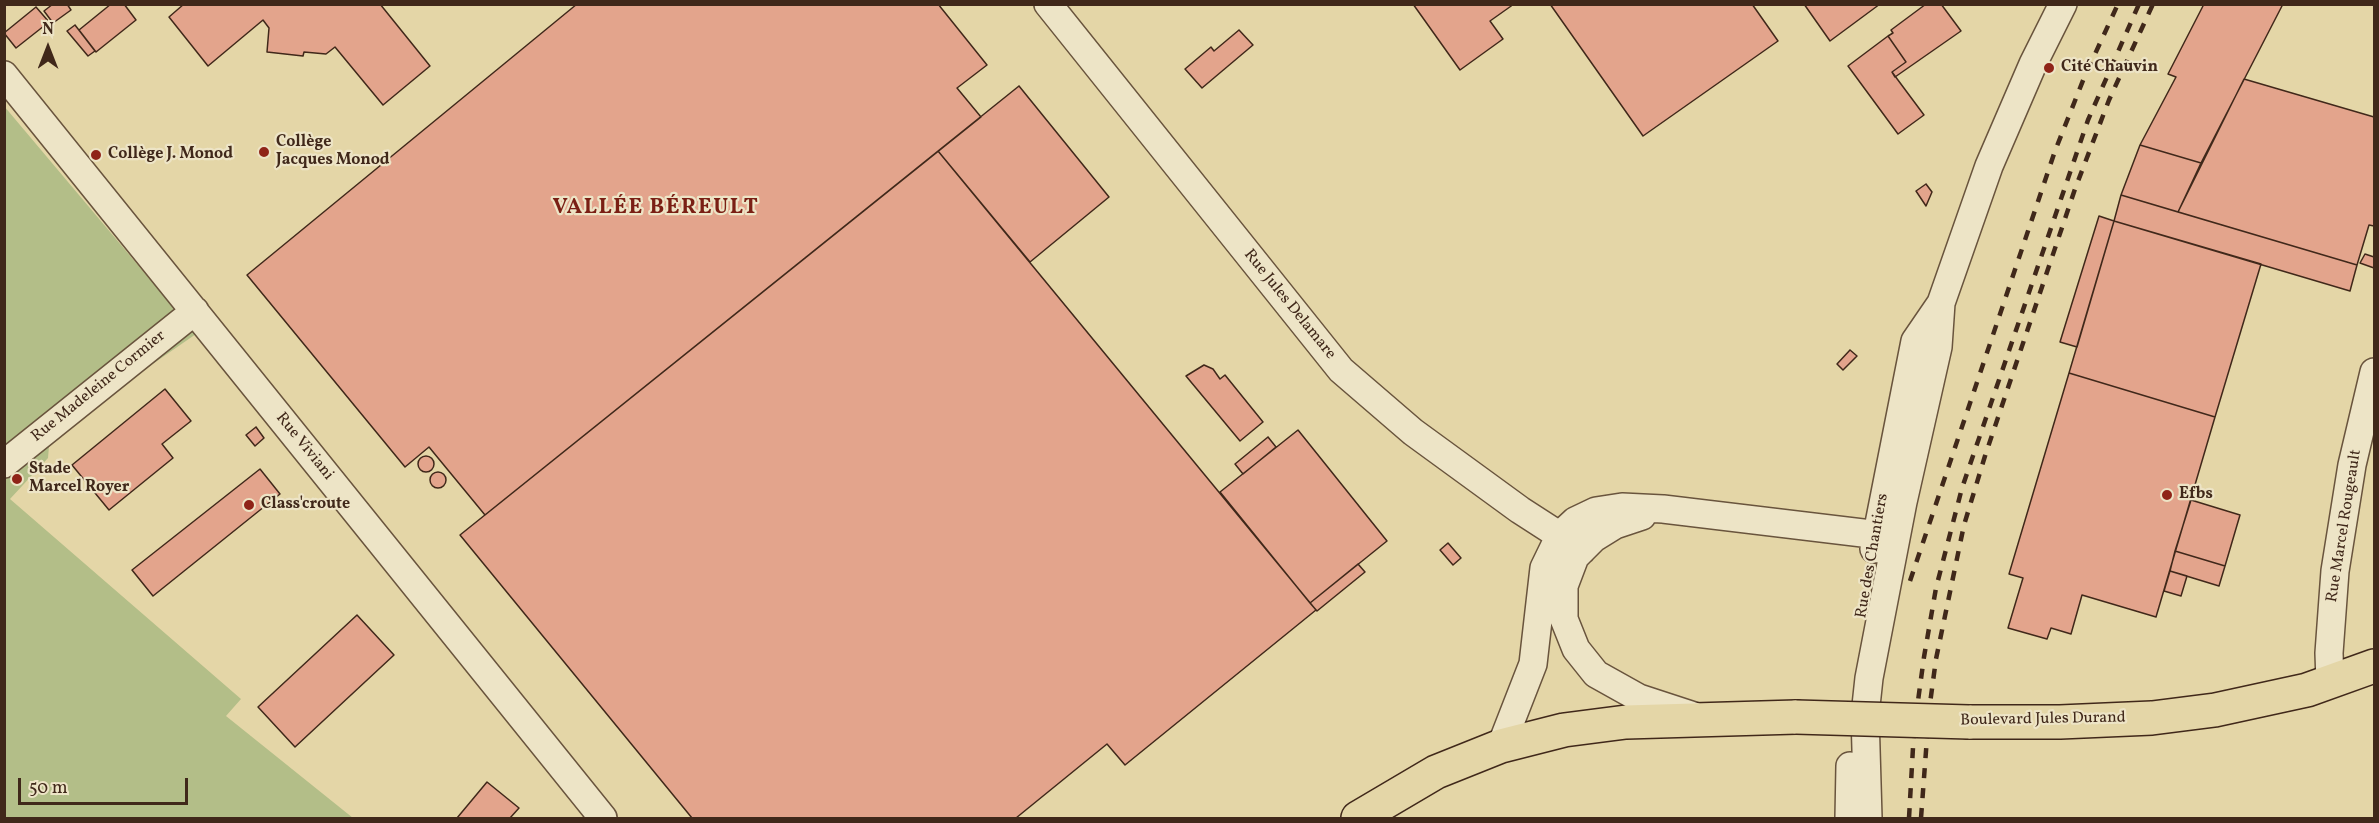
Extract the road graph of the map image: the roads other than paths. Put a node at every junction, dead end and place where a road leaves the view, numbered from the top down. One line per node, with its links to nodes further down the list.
1 (1048, 4): 8 (street, Rue Jules Delamare)
2 (2063, 4): 7 (street, Rue des Chantiers)
3 (4, 75): 4 (street, Rue Viviani)
4 (195, 311): 6 (street, Rue Madeleine Cormier); 13 (street, Rue Viviani)
5 (2374, 372): 10 (street, Rue Marcel Rougeault)
6 (4, 464)
7 (1886, 535): 8 (street, Boulevard Jules Durand); 15 (street, Rue des Chantiers); 16 (street, Rue des Chantiers)
8 (1571, 542): 11 (street, Boulevard Jules Durand); 12 (street, Boulevard Jules Durand)
9 (2374, 666): 10 (main road, Boulevard Jules Durand)
10 (2330, 682): 11 (main road, Boulevard Jules Durand, bridge)
11 (1706, 720): 12 (main road, Boulevard Jules Durand)
12 (1501, 746): 14 (main road, Boulevard Jules Durand)
13 (603, 819)
14 (1358, 819)
15 (1849, 819)
16 (1868, 819)

